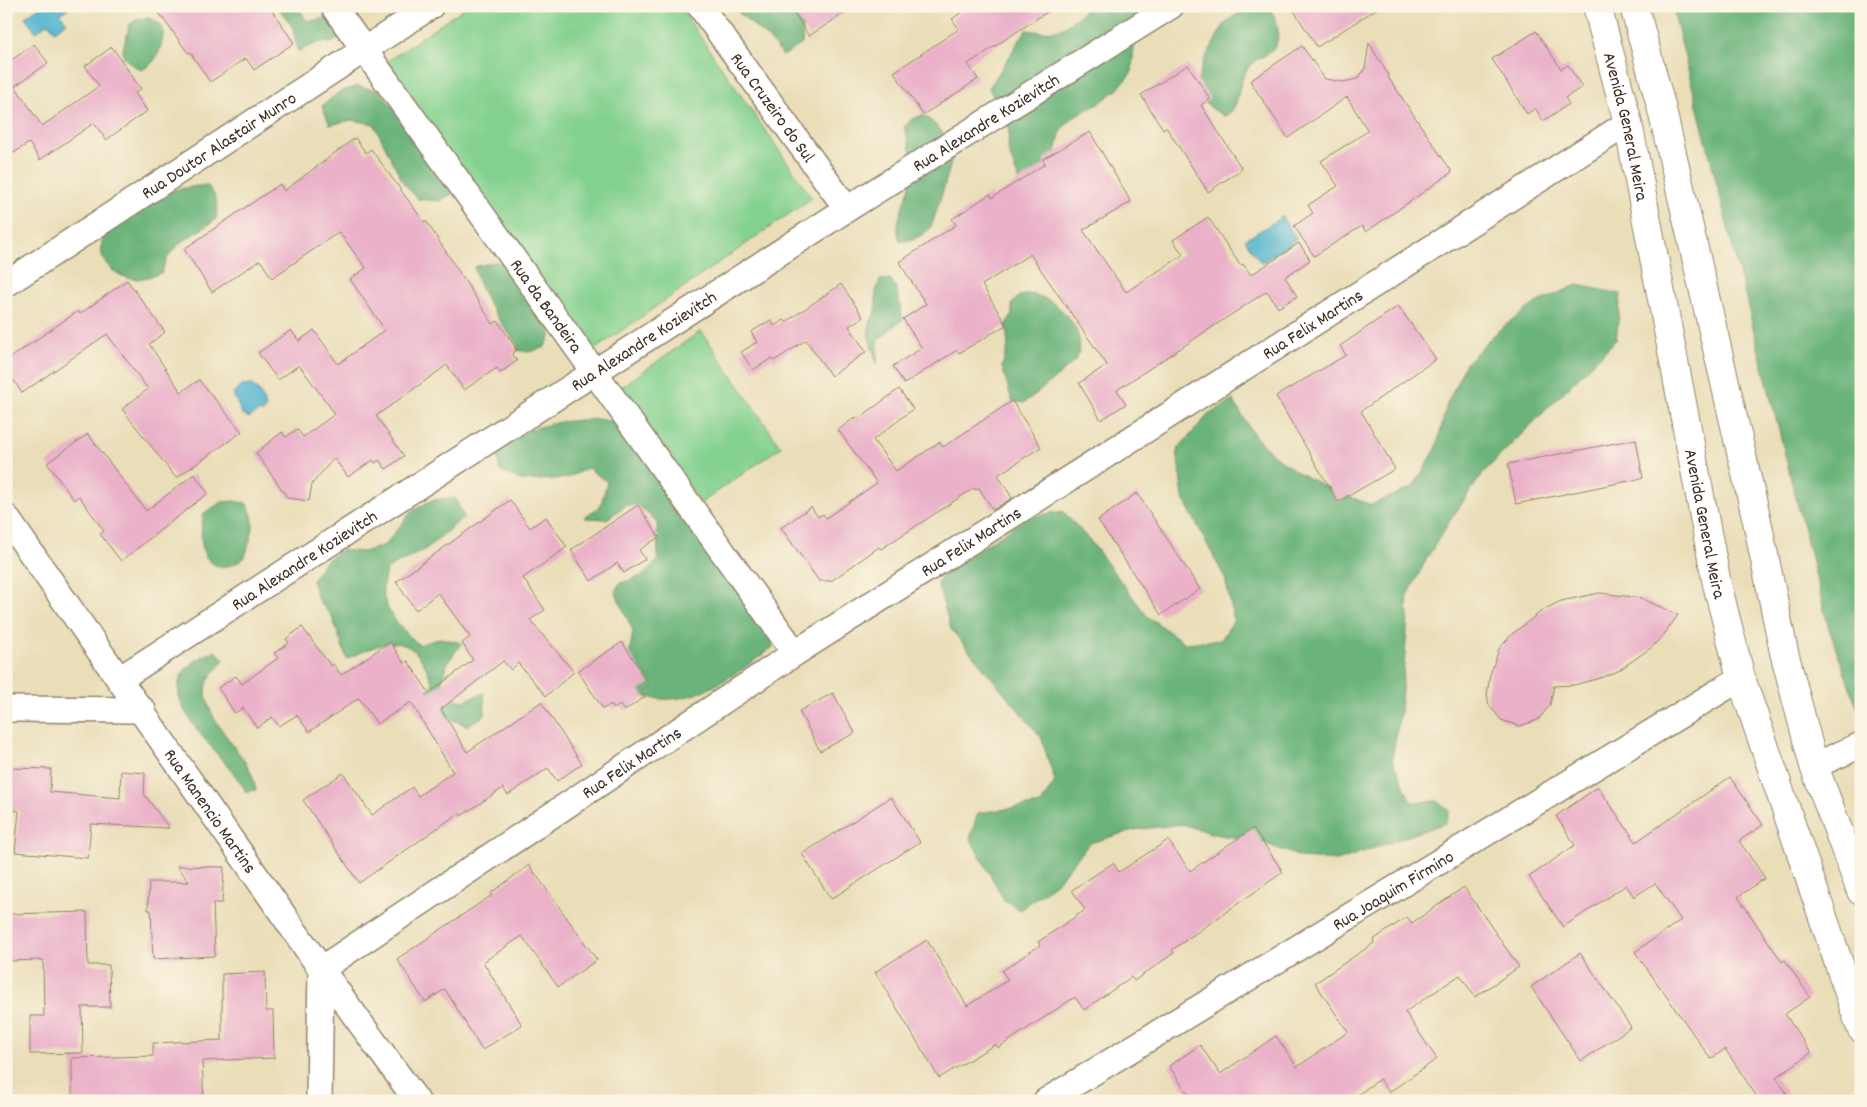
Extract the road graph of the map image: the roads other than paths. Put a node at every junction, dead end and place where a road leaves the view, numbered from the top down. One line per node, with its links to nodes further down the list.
1 (333, 6): 7 (street, Rua da Bandeira)
2 (432, 6): 7 (street, Rua Doutor Alastair Munro)
3 (700, 6): 9 (street, Rua Cruzeiro do Sul)
4 (1170, 6): 9 (street, Rua Alexandre Kozievitch)
5 (1597, 6): 8 (main road, Avenida General Meira)
6 (1634, 6): 19 (main road, Avenida General Meira)
7 (365, 48): 10 (street, Rua Doutor Alastair Munro); 11 (street, Rua da Bandeira)
8 (1628, 123): 13 (street, Rua Felix Martins); 15 (main road, Avenida General Meira)
9 (847, 209): 11 (street, Rua Alexandre Kozievitch)
10 (6, 284)
11 (596, 373): 13 (street, Rua da Bandeira); 14 (street, Rua Alexandre Kozievitch)
12 (6, 517): 14 (street, Rua Manencio Martins)
13 (795, 653): 21 (street, Rua Felix Martins)
14 (121, 678): 17 (street, Rua Manencio Martins)
15 (1741, 678): 22 (main road, Avenida General Meira); 25 (street, Rua Joaquim Firmino)
16 (6, 708): 17 (street)
17 (143, 710): 21 (street, Rua Manencio Martins)
18 (1861, 745): 19 (street)
19 (1814, 766): 20 (main road, Avenida General Meira)
20 (1861, 891)
21 (321, 969): 23 (street); 24 (street, Rua Manencio Martins)
22 (1861, 1028)
23 (319, 1101)
24 (417, 1101)
25 (1046, 1101)

